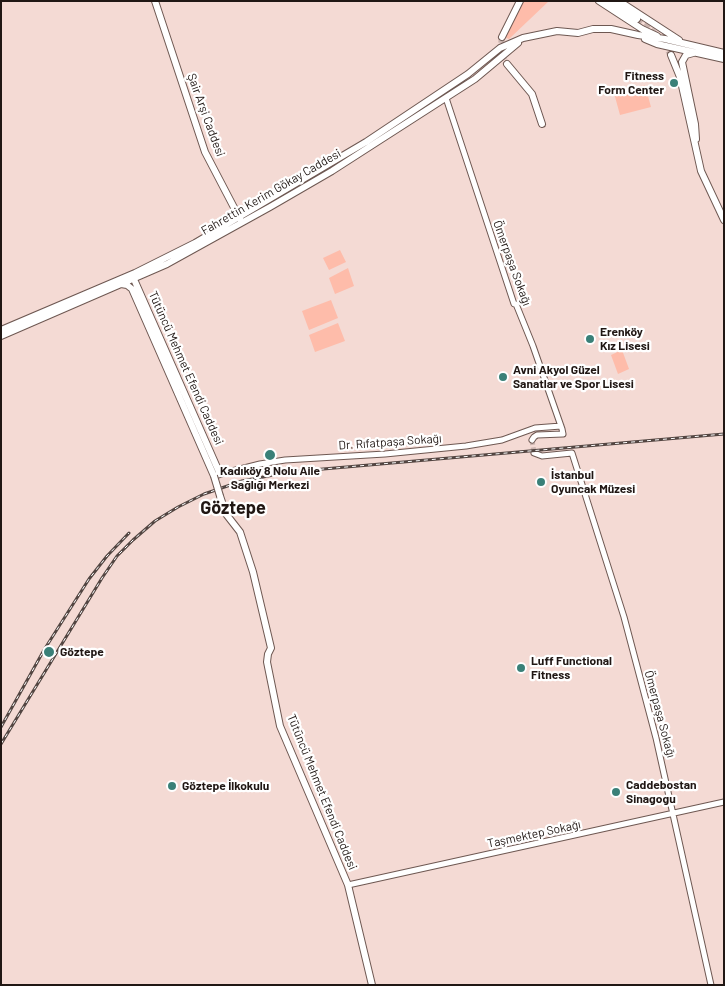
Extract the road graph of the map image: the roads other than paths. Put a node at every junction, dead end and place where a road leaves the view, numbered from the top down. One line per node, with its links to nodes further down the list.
1 (155, 1): 22 (main road, Şair Arşi Caddesi)
2 (520, 1): 10 (main road)
3 (599, 1): 11 (main road)
4 (609, 1): 6 (main road)
5 (619, 1): 7 (main road)
6 (637, 19)
7 (663, 29): 11 (main road); 13 (main road)
8 (533, 35): 9 (main road, Fahrettin Kerim Gökay Caddesi); 19 (main road, Fahrettin Kerim Gökay Caddesi); 22 (main road, Fahrettin Kerim Gökay Caddesi)
9 (638, 36): 11 (main road, Fahrettin Kerim Gökay Caddesi); 12 (main road, Fahrettin Kerim Gökay Caddesi)
10 (502, 37)
11 (665, 39): 12 (main road); 13 (main road)
12 (657, 44): 14 (main road, Fahrettin Kerim Gökay Caddesi)
13 (690, 45): 15 (main road)
14 (697, 52): 17 (main road, Fahrettin Kerim Gökay Caddesi); 21 (main road)
15 (724, 53)
16 (671, 55): 21 (main road)
17 (724, 59)
18 (507, 64): 20 (main road)
19 (446, 98): 24 (main road, Fahrettin Kerim Gökay Caddesi); 28 (street, Ömerpaşa Sokağı)
20 (542, 124)
21 (696, 152): 23 (main road)
22 (239, 216): 24 (main road); 25 (main road, Fahrettin Kerim Gökay Caddesi)
23 (724, 220)
24 (230, 229): 25 (main road, Fahrettin Kerim Gökay Caddesi)
25 (131, 277): 26 (main road, Fahrettin Kerim Gökay Caddesi); 27 (main road, Fahrettin Kerim Gökay Caddesi); 31 (main road, Tütüncü Mehmet Efendi Caddesi)
26 (120, 285): 27 (main road, Fahrettin Kerim Gökay Caddesi); 31 (main road, Tütüncü Mehmet Efendi Caddesi)
27 (2, 334)
28 (561, 426): 29 (street, Ömerpaşa Sokağı); 31 (street, Dr. Rıfatpaşa Sokağı)
29 (532, 440)
30 (534, 453): 33 (street, Ömerpaşa Sokağı)
31 (217, 475): 34 (main road, Tütüncü Mehmet Efendi Caddesi, bridge)
32 (724, 802): 33 (street, Taşmektep Sokağı)
33 (674, 814): 34 (street, Taşmektep Sokağı); 36 (street, Ömerpaşa Sokağı)
34 (348, 885): 35 (main road, Tütüncü Mehmet Efendi Caddesi)
35 (372, 985)
36 (711, 985)

